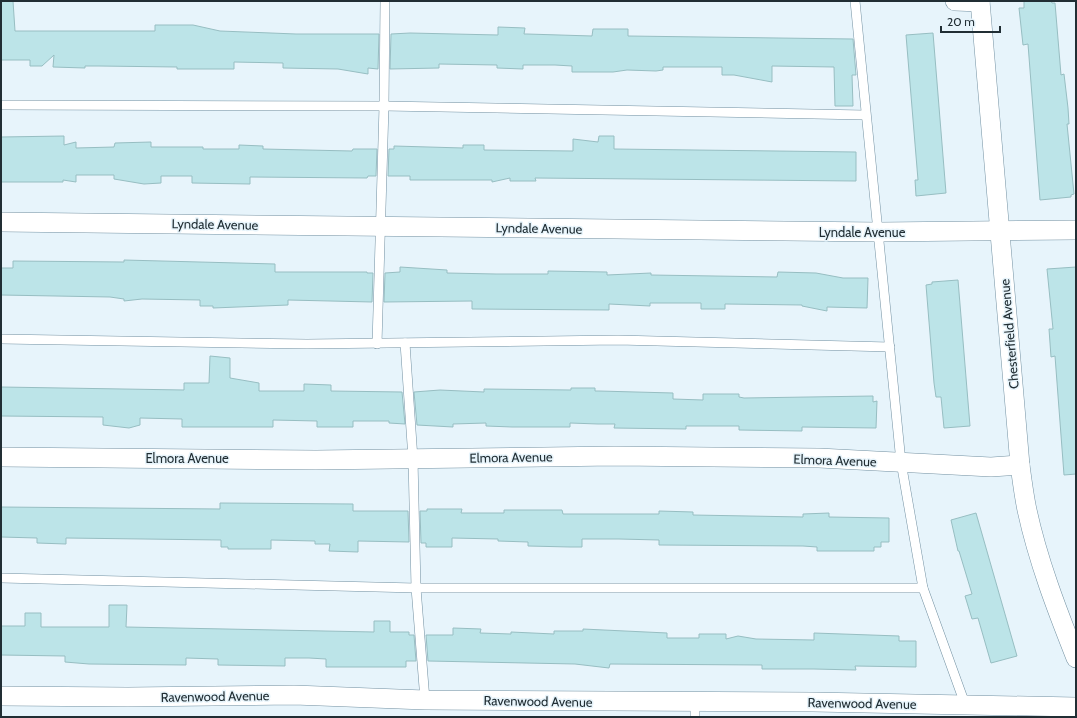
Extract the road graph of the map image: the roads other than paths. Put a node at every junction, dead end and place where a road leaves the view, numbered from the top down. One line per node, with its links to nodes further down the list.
1 (385, 1): 6 (lane)
2 (855, 1): 7 (lane)
3 (955, 1): 4 (street)
4 (980, 2): 12 (street, Chesterfield Avenue)
5 (1, 105): 6 (lane)
6 (384, 106): 7 (lane); 9 (lane)
7 (865, 115): 11 (lane)
8 (1, 222): 9 (street, Lyndale Avenue)
9 (380, 226): 11 (street, Lyndale Avenue); 15 (lane)
10 (1076, 230): 12 (street, Lyndale Avenue)
11 (880, 232): 12 (street, Lyndale Avenue); 16 (lane)
12 (1000, 232): 20 (street, Chesterfield Avenue)
13 (1, 339): 15 (lane)
14 (405, 343): 15 (lane); 16 (lane); 18 (lane)
15 (377, 344)
16 (890, 347): 19 (lane)
17 (1, 457): 18 (street, Elmora Avenue)
18 (413, 459): 19 (street, Elmora Avenue); 22 (lane)
19 (901, 462): 20 (street, Elmora Avenue); 23 (lane)
20 (1020, 465): 24 (street, Chesterfield Avenue)
21 (1, 578): 22 (lane)
22 (416, 588): 23 (lane); 26 (lane)
23 (923, 588): 27 (lane)
24 (1076, 658)
25 (1, 696): 26 (street, Ravenwood Avenue)
26 (425, 700): 29 (street, Ravenwood Avenue)
27 (965, 704): 28 (street, Ravenwood Avenue); 29 (street, Ravenwood Avenue)
28 (1076, 707)
29 (695, 709)

